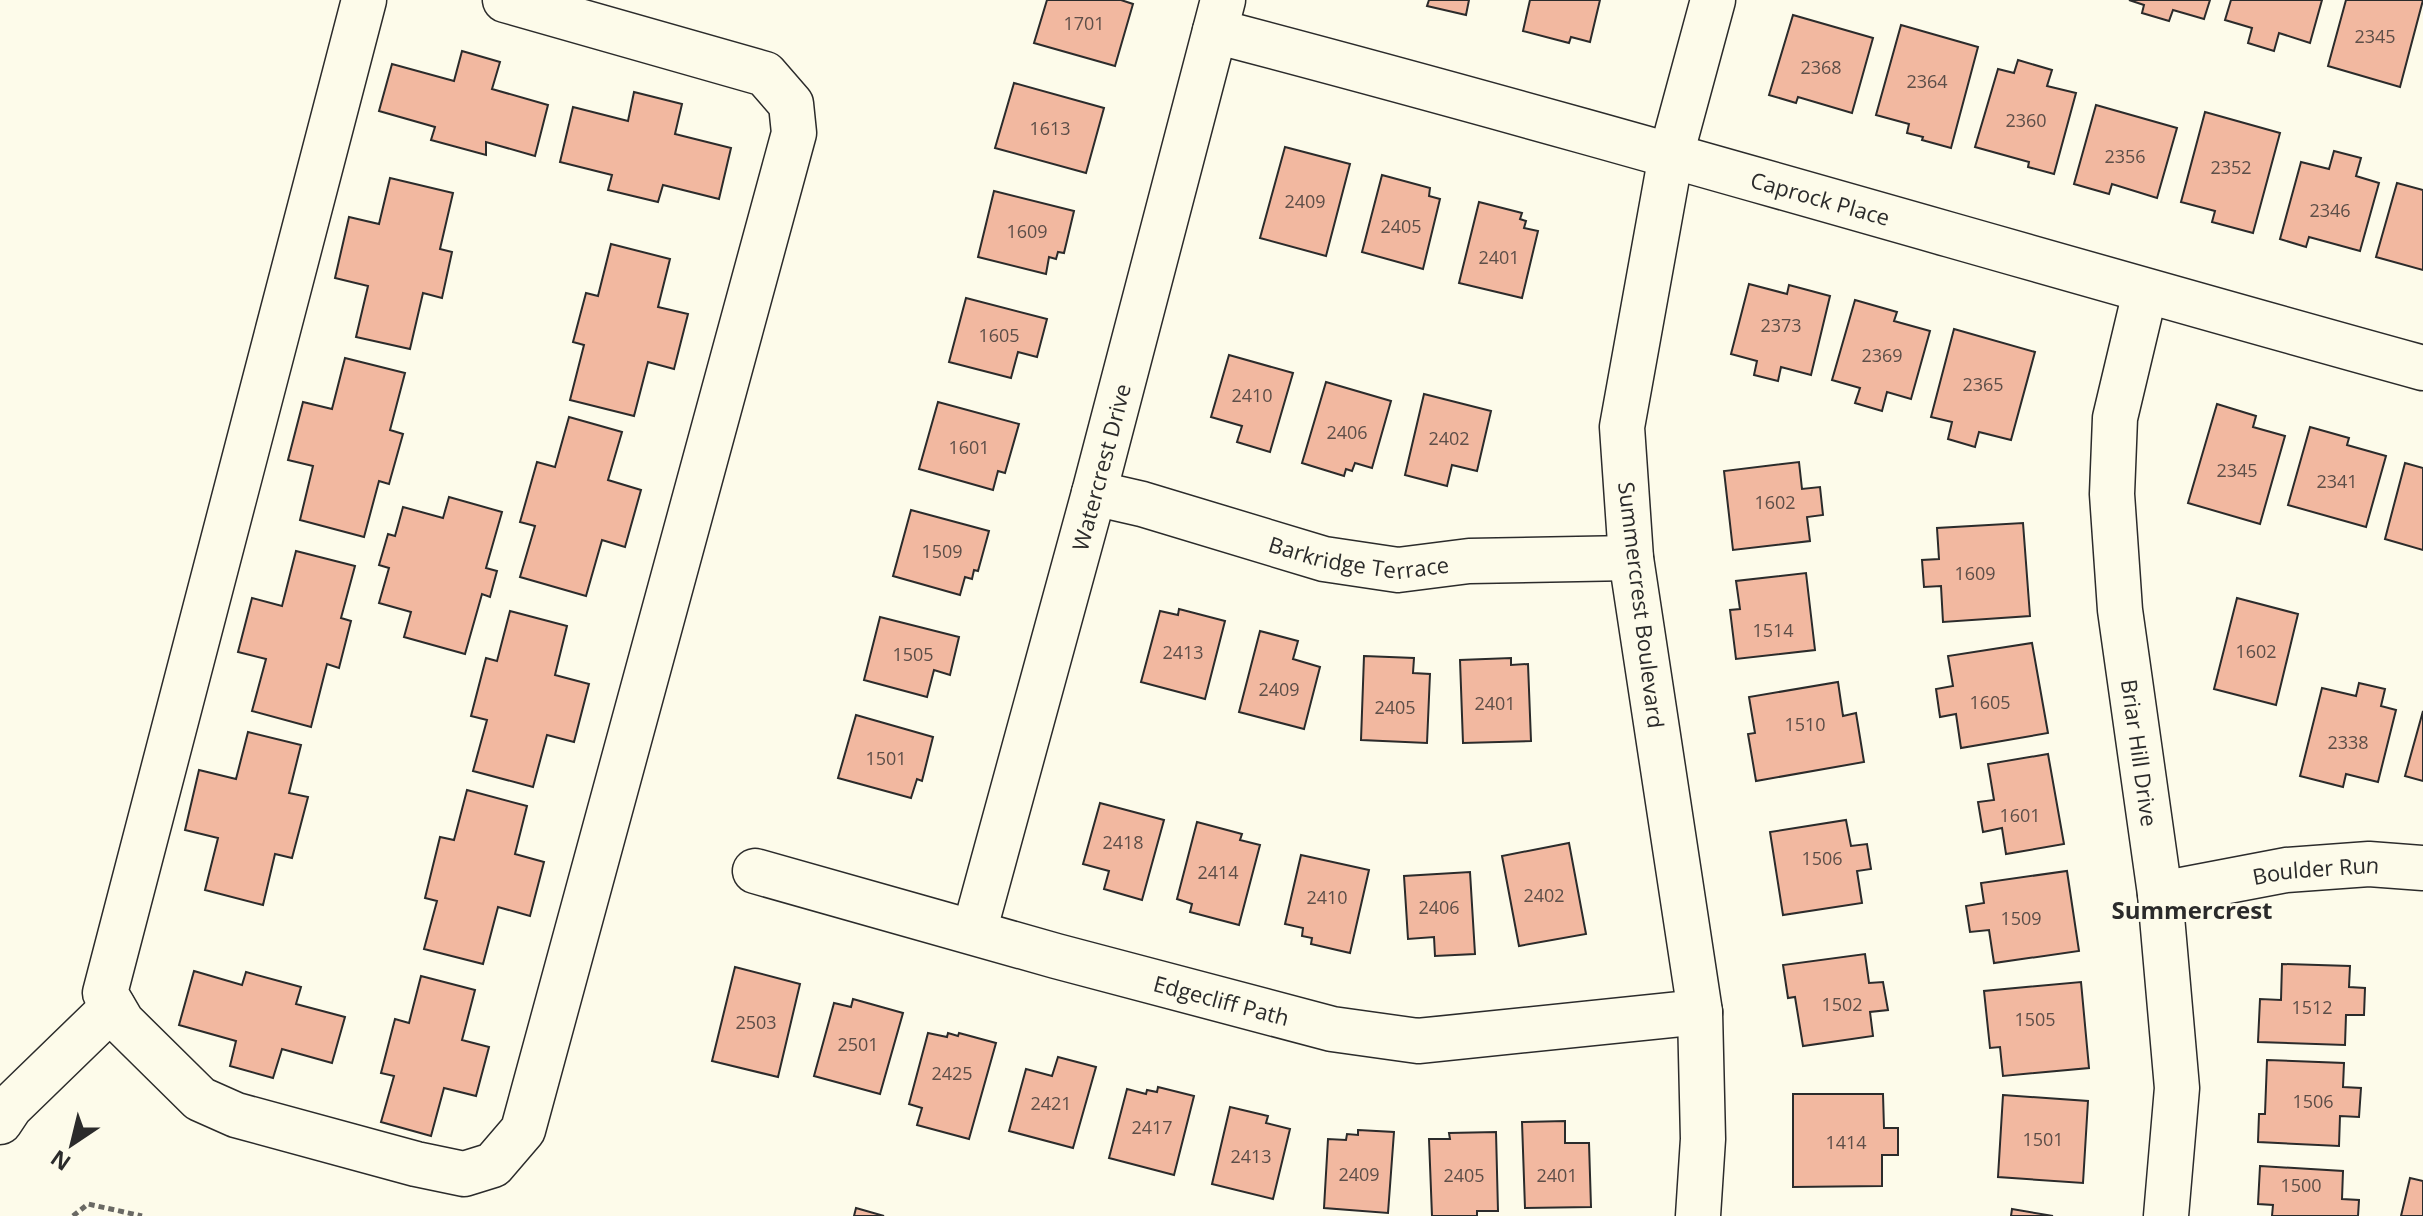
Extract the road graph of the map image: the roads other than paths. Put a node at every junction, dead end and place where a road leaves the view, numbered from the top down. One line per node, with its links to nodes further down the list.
1 (364, 0): 14 (street)
2 (505, 0): 14 (street)
3 (1713, 0): 5 (street, Summercrest Boulevard)
4 (1219, 16): 5 (street, Caprock Place); 8 (street, Watercrest Drive)
5 (1671, 155): 6 (street, Caprock Place); 9 (street, Summercrest Boulevard)
6 (2145, 292): 7 (street, Caprock Place); 12 (street, Briar Hill Drive)
7 (2423, 368)
8 (1094, 493): 9 (street, Barkridge Terrace); 13 (street, Watercrest Drive)
9 (1631, 558): 15 (street, Summercrest Boulevard)
10 (2423, 868): 12 (street, Boulder Run)
11 (755, 871): 13 (street, Edgecliff Path)
12 (2160, 894): 18 (street, Briar Hill Drive)
13 (974, 932): 15 (street, Edgecliff Path)
14 (113, 1007): 16 (street)
15 (1700, 1012): 17 (street, Summercrest Boulevard)
16 (0, 1122)
17 (1698, 1216)
18 (2166, 1216)

